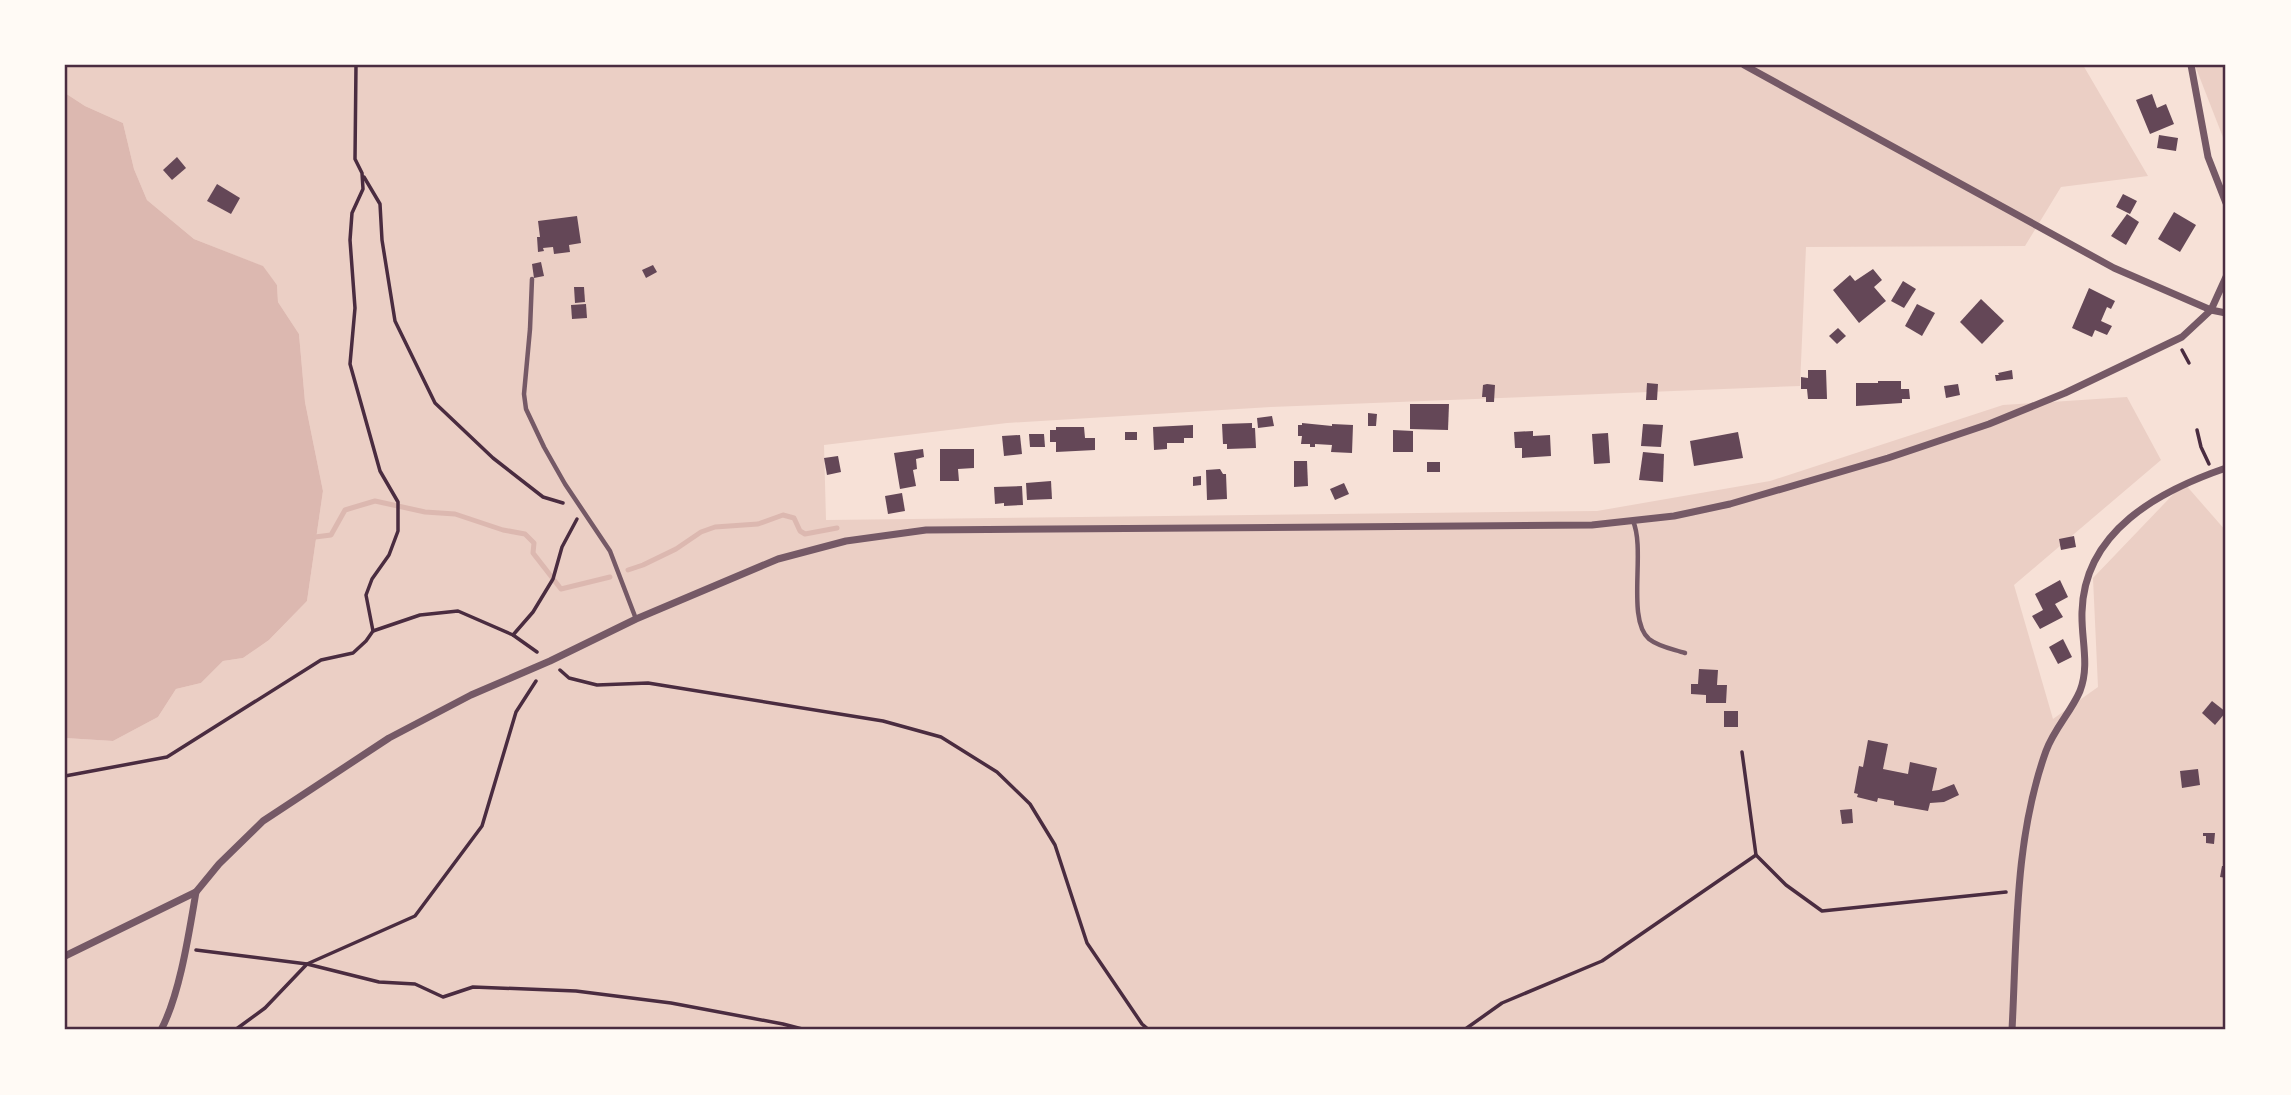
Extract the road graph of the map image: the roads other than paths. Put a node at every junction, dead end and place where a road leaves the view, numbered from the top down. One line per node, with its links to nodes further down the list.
1 (1744, 65): 6 (street)
2 (2191, 65): 3 (street)
3 (2226, 203)
4 (2226, 277): 6 (street)
5 (532, 279): 10 (lane)
6 (2211, 310): 7 (street); 9 (street)
7 (2226, 313)
8 (2226, 468): 15 (street)
9 (1633, 521): 10 (street); 11 (lane)
10 (636, 620): 12 (street)
11 (1685, 653)
12 (196, 892): 13 (street); 14 (street)
13 (65, 956)
14 (161, 1030)
15 (2012, 1030)

